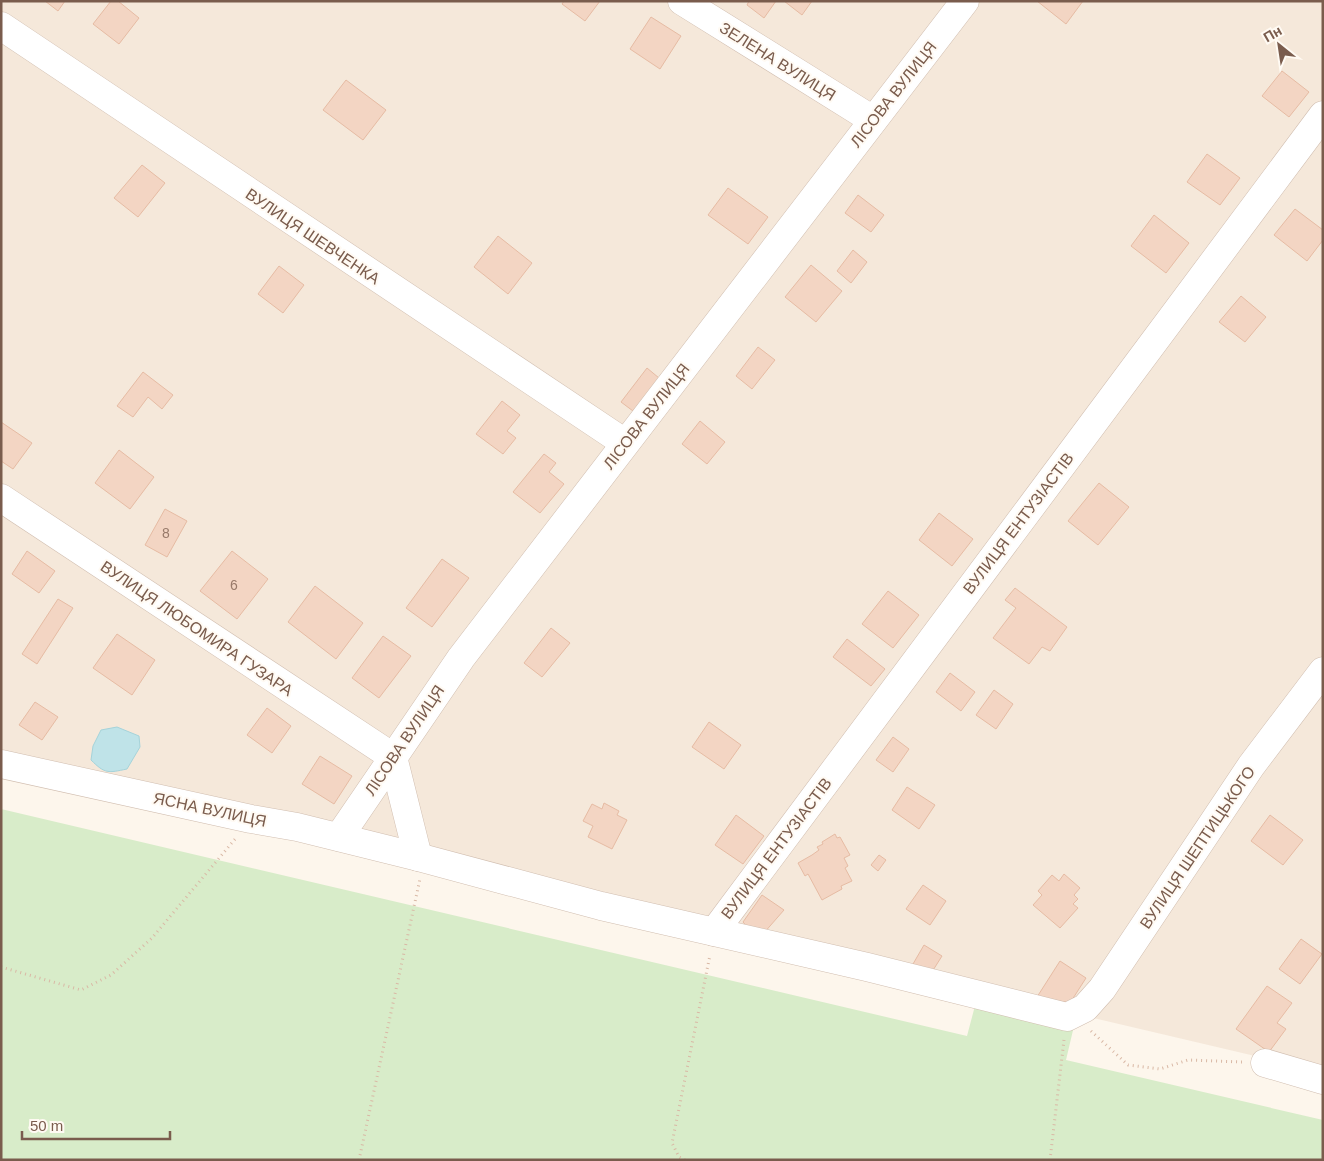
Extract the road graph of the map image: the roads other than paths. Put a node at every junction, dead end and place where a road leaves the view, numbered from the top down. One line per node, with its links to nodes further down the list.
1 (682, 1): 5 (street, ЗЕЛЕНА ВУЛИЦЯ)
2 (965, 1): 5 (street, ЛІСОВА ВУЛИЦЯ)
3 (1, 26): 6 (street, ВУЛИЦЯ ШЕВЧЕНКА)
4 (1323, 115): 13 (street, ВУЛИЦЯ ЕНТУЗІАСТІВ)
5 (873, 120): 6 (street, ЛІСОВА ВУЛИЦЯ)
6 (625, 443): 9 (street, ЛІСОВА ВУЛИЦЯ)
7 (1, 498): 9 (street, ВУЛИЦЯ ЛЮБОМИРА ГУЗАРА)
8 (1323, 672): 14 (street, ВУЛИЦЯ ШЕПТИЦЬКОГО)
9 (393, 757): 11 (street, ЛІСОВА ВУЛИЦЯ); 12 (street)
10 (1, 764): 11 (street, ЯСНА ВУЛИЦЯ)
11 (338, 837): 12 (street, ЯСНА ВУЛИЦЯ)
12 (418, 857): 13 (street, ЯСНА ВУЛИЦЯ)
13 (714, 932): 14 (street, ЯСНА ВУЛИЦЯ)
14 (1067, 1017)
15 (1265, 1063): 16 (street)
16 (1323, 1080)

